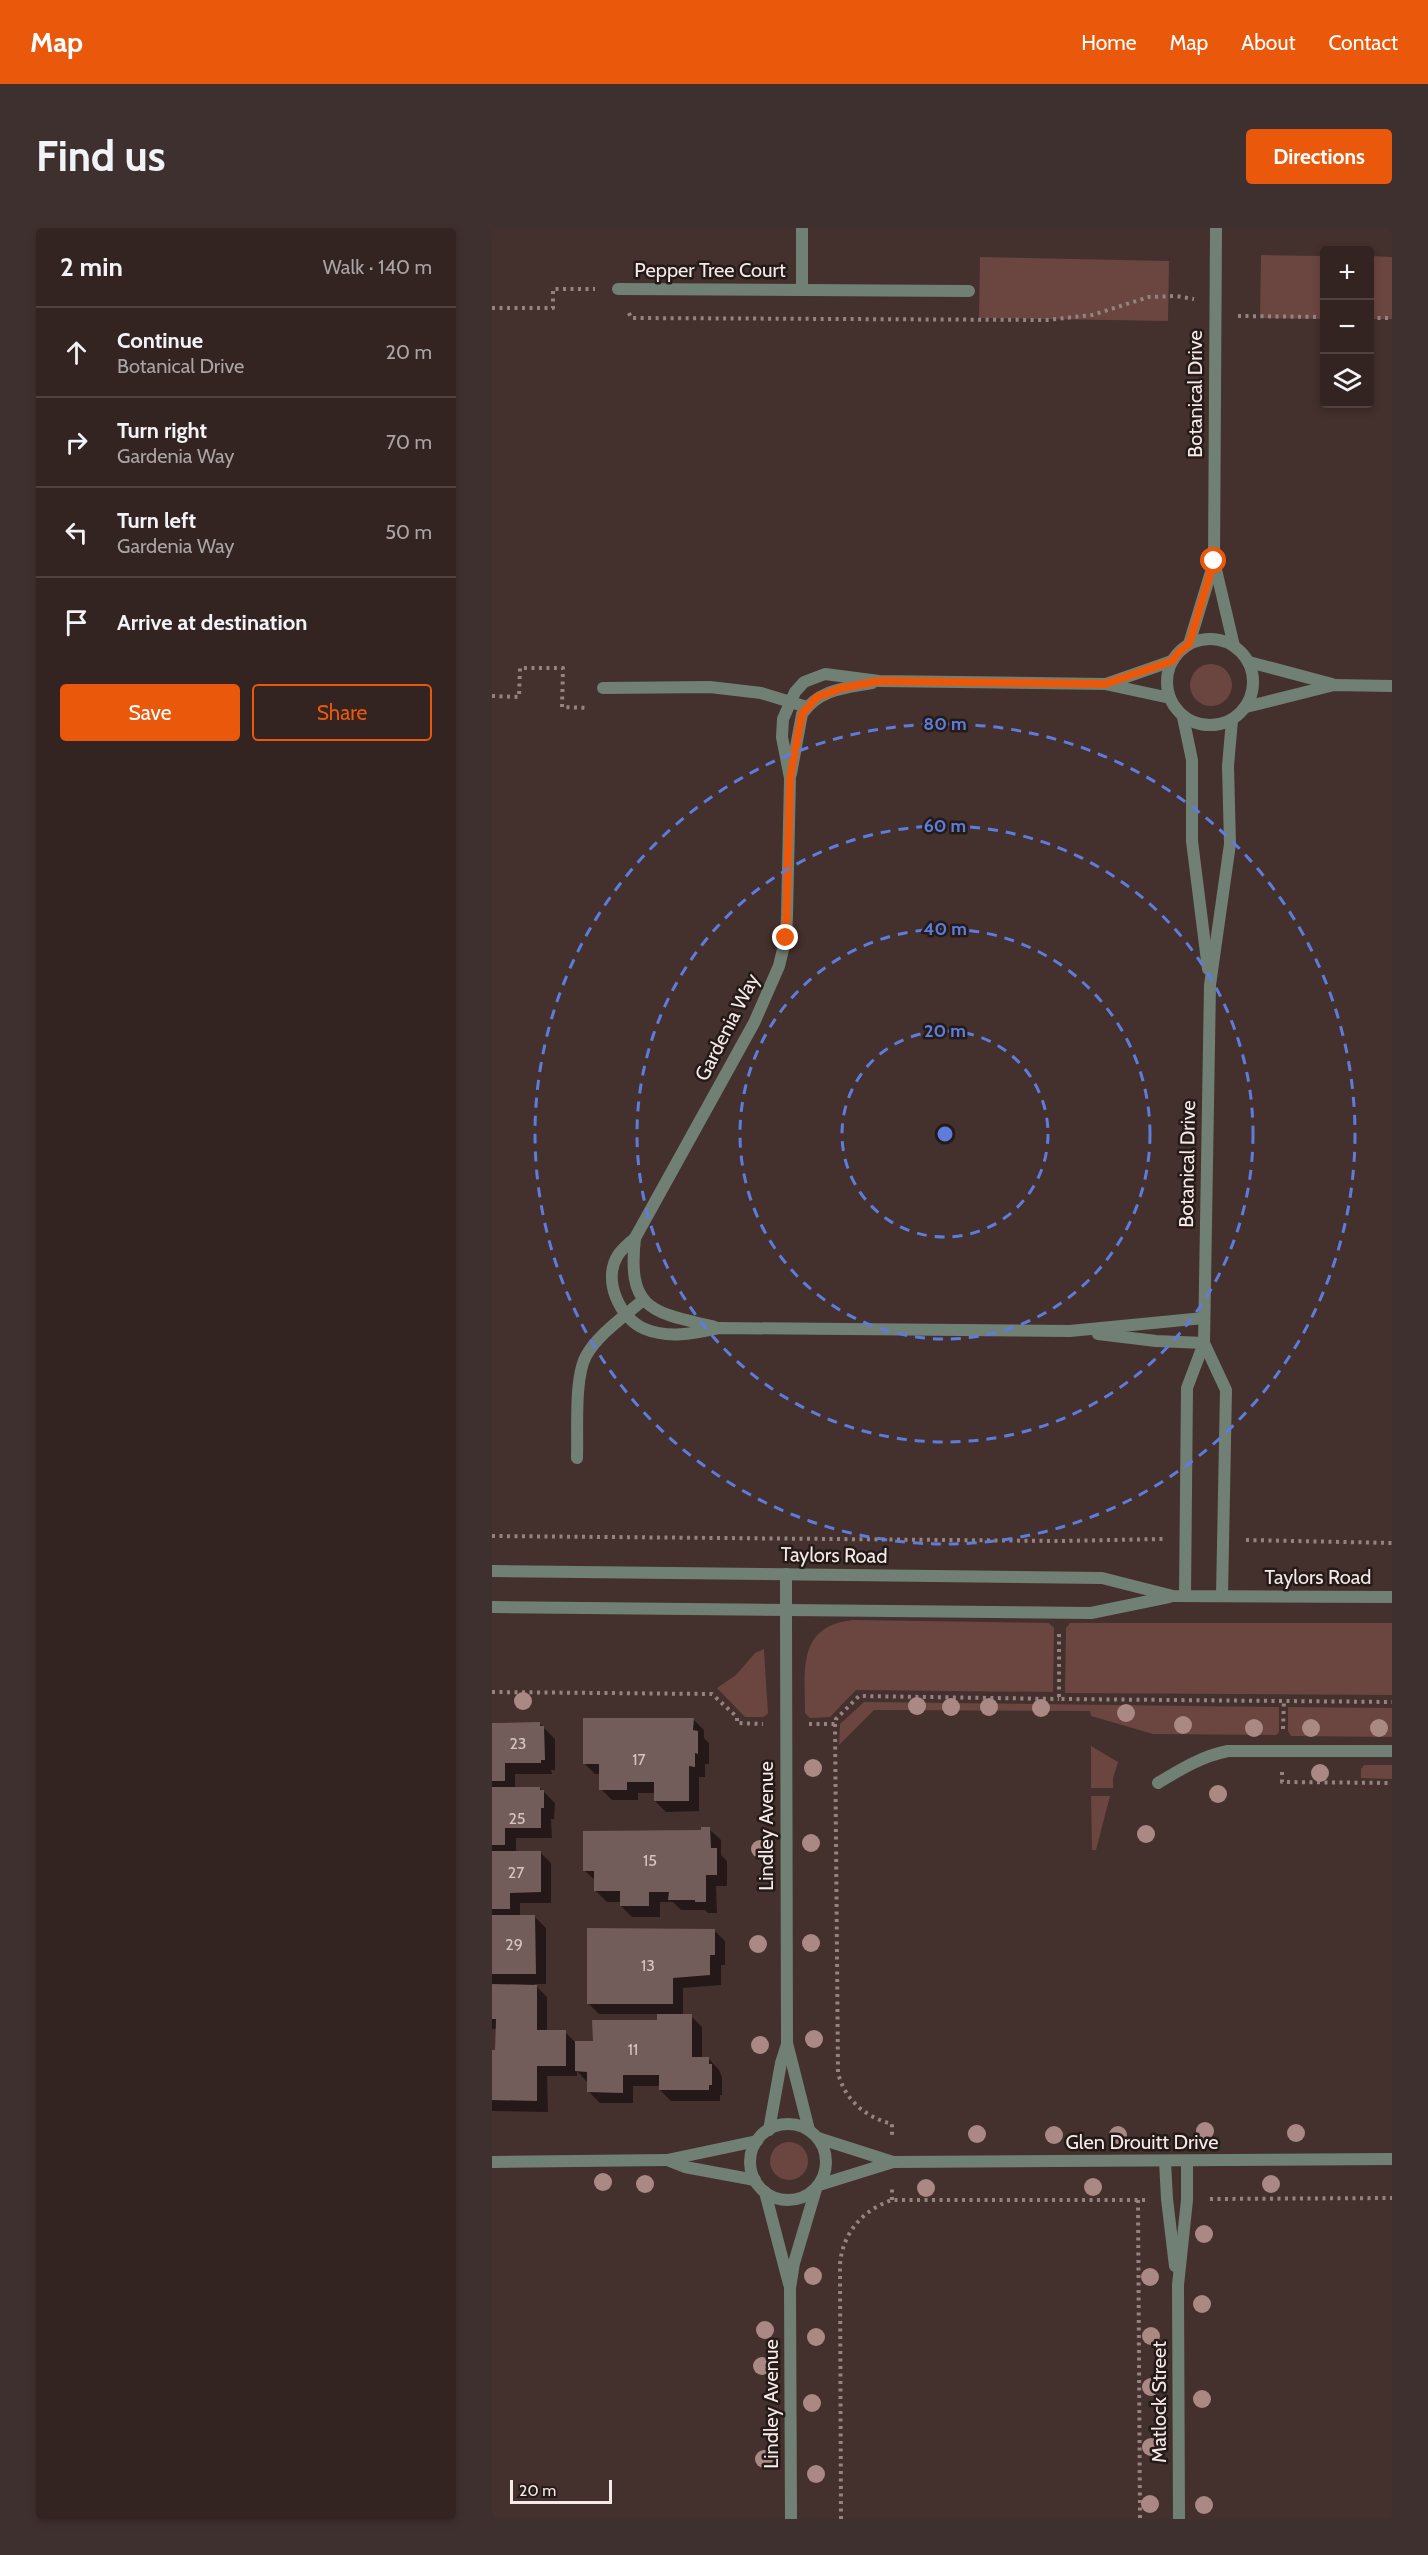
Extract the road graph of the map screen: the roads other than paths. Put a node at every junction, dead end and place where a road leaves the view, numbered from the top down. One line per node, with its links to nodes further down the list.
1 (802, 228): 4 (street, Pepper Tree Court)
2 (1215, 228): 6 (street, Botanical Drive)
3 (618, 289): 4 (street, Pepper Tree Court)
4 (802, 290): 5 (street, Pepper Tree Court)
5 (969, 291)
6 (1214, 561): 7 (street, Botanical Drive); 8 (street, Botanical Drive)
7 (1189, 644): 8 (street); 9 (street)
8 (1234, 646): 10 (street)
9 (1172, 661): 12 (street, Gardenia Way); 16 (street)
10 (1249, 662): 13 (street); 19 (street)
11 (879, 681): 12 (street, Gardenia Way); 17 (street, Gardenia Way); 18 (street, Gardenia Way)
12 (1105, 684): 16 (street, Gardenia Way)
13 (1334, 685): 14 (street); 19 (street)
14 (1392, 686)
15 (603, 688): 17 (street)
16 (1170, 698): 20 (street)
17 (790, 701): 18 (street); 22 (street, Gardenia Way)
18 (807, 706): 22 (street, Gardenia Way)
19 (1246, 707): 21 (street)
20 (1183, 717): 21 (street); 23 (street, Botanical Drive)
21 (1232, 720): 23 (street, Botanical Drive)
22 (790, 778): 24 (street, Gardenia Way)
23 (1210, 985): 27 (street, Botanical Drive)
24 (635, 1238): 25 (street, Gardenia Way); 26 (street, Gardenia Way)
25 (644, 1300): 26 (street); 28 (street)
26 (626, 1315): 28 (street); 31 (street)
27 (1204, 1318): 29 (street); 30 (street, Botanical Drive)
28 (719, 1328): 29 (street)
29 (1070, 1331): 30 (street)
30 (1204, 1343): 34 (street, Botanical Drive); 35 (street, Botanical Drive)
31 (577, 1458)
32 (492, 1571): 33 (street, Taylors Road)
33 (786, 1574): 34 (street, Taylors Road); 38 (street, Lindley Avenue)
34 (1179, 1596): 35 (street, Taylors Road); 38 (street, Taylors Road)
35 (1222, 1596): 36 (street, Taylors Road)
36 (1392, 1597)
37 (492, 1607): 38 (street, Taylors Road)
38 (786, 1610): 41 (street, Lindley Avenue)
39 (1392, 1751): 40 (street)
40 (1158, 1783)
41 (787, 2043): 42 (street, Lindley Avenue); 43 (street, Lindley Avenue)
42 (769, 2130): 43 (street); 44 (street)
43 (814, 2134): 50 (street, Glen Drouitt Drive); 52 (street)
44 (757, 2141): 45 (street); 51 (street)
45 (667, 2160): 49 (street); 51 (street)
46 (1392, 2160): 48 (street, Glen Drouitt Drive)
47 (1165, 2161): 48 (street, Glen Drouitt Drive); 50 (street, Glen Drouitt Drive); 54 (street, Matlock Street)
48 (1187, 2161): 54 (street, Matlock Street)
49 (492, 2162)
50 (893, 2162): 52 (street, Glen Drouitt Drive)
51 (755, 2181): 53 (street)
52 (817, 2187): 53 (street); 55 (street, Lindley Avenue)
53 (765, 2192): 55 (street, Lindley Avenue)
54 (1178, 2284): 57 (street, Matlock Street)
55 (789, 2288): 56 (street, Lindley Avenue)
56 (791, 2519)
57 (1179, 2519)

